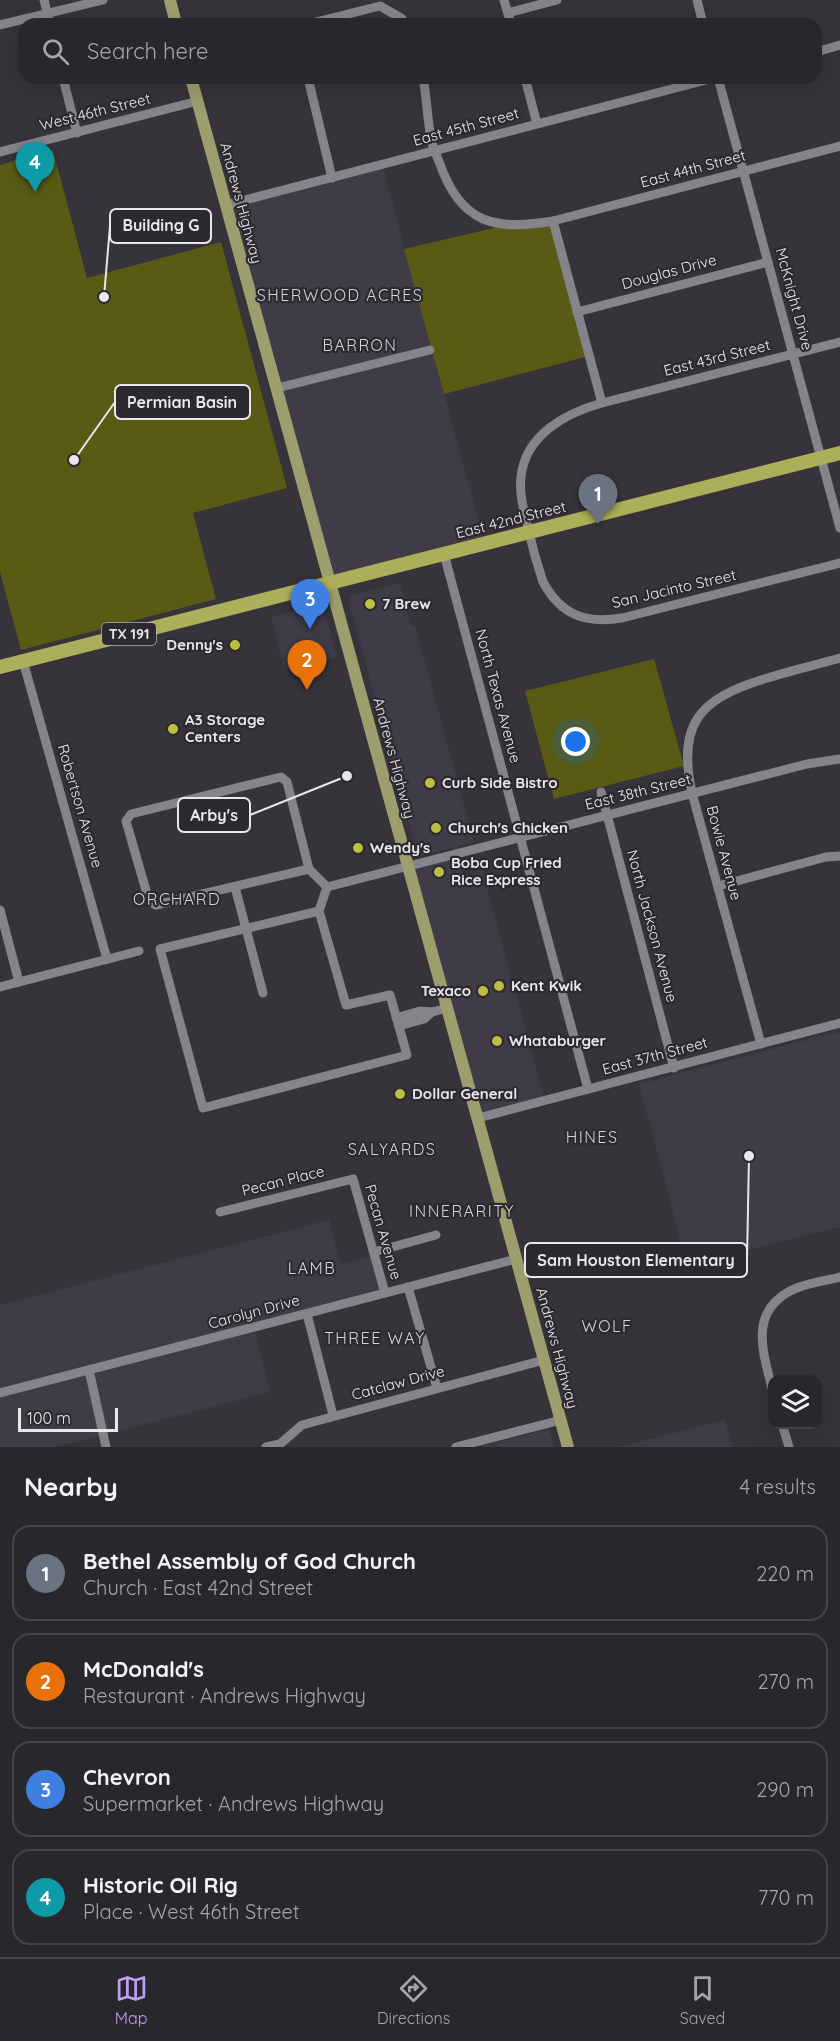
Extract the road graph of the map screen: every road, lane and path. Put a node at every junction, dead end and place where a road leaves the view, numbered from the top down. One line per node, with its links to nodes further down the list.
1 (44, 0): 8 (street)
2 (103, 0): 8 (street)
3 (170, 0): 11 (main road)
4 (504, 0): 7 (street)
5 (557, 0): 7 (street)
6 (697, 0): 15 (street)
7 (508, 13): 14 (street)
8 (47, 14): 9 (street); 10 (street)
9 (31, 18)
10 (48, 18)
11 (174, 18)
12 (332, 18): 13 (street)
13 (401, 18)
14 (509, 18)
15 (702, 18)
16 (18, 21): 17 (street)
17 (0, 26)
18 (840, 45): 19 (street)
19 (822, 50)
20 (65, 84): 29 (street)
21 (193, 84): 27 (main road, Andrews Highway)
22 (309, 84): 34 (street)
23 (424, 84): 31 (street, East 44th Street)
24 (527, 84): 28 (street)
25 (693, 84): 28 (street, East 45th Street)
26 (718, 84): 33 (street, McKnight Drive)
27 (198, 101): 29 (street, West 46th Street); 35 (main road, Andrews Highway)
28 (537, 124): 31 (street, East 45th Street)
29 (77, 132): 32 (street, West 46th Street)
30 (840, 146): 33 (street, East 44th Street)
31 (435, 151): 34 (street, East 45th Street); 36 (street, East 44th Street)
32 (0, 152)
33 (743, 171): 36 (street, East 44th Street); 37 (street, McKnight Drive)
34 (332, 178): 35 (street, East 45th Street)
35 (226, 205): 42 (main road, Andrews Highway)
36 (553, 220): 38 (street)
37 (768, 262): 38 (street, Douglas Drive); 41 (street, McKnight Drive)
38 (577, 312): 43 (street)
39 (840, 342): 41 (street, East 43rd Street)
40 (430, 350): 42 (street)
41 (793, 354): 43 (street, East 43rd Street); 45 (street, McKnight Drive)
42 (277, 388): 50 (main road, Andrews Highway)
43 (602, 403): 47 (street, East 43rd Street)
44 (840, 453): 45 (highway, East 42nd Street / TX 191)
45 (821, 458): 46 (street, McKnight Drive); 47 (highway, East 42nd Street / TX 191)
46 (840, 528)
47 (529, 532): 48 (highway, East 42nd Street / TX 191); 49 (street, San Jacinto Street)
48 (444, 554): 50 (highway, East 42nd Street / TX 191); 58 (street, North Texas Avenue)
49 (840, 563)
50 (330, 583): 52 (highway, TX 191); 60 (main road, Andrews Highway)
51 (840, 658): 56 (street, Bowie Avenue)
52 (23, 661): 53 (highway, TX 191); 69 (street, Robertson Avenue)
53 (0, 667)
54 (840, 759): 56 (street, East 38th Street)
55 (601, 792): 57 (street, North Jackson Avenue)
56 (693, 793): 57 (street, East 38th Street); 62 (street, Bowie Avenue)
57 (607, 815): 58 (street, East 38th Street); 77 (street, North Jackson Avenue)
58 (520, 837): 60 (street, East 38th Street); 78 (street, North Texas Avenue)
59 (840, 856): 62 (street)
60 (408, 866): 64 (street, East 38th Street); 73 (main road, Andrews Highway)
61 (309, 869): 63 (street); 63 (street); 64 (street)
62 (718, 886): 76 (street, Bowie Avenue)
63 (235, 887): 67 (street)
64 (327, 887): 66 (street)
65 (0, 910): 70 (street)
66 (319, 911): 67 (street); 74 (street)
67 (244, 929): 72 (street); 74 (street)
68 (139, 951): 69 (street)
69 (107, 959): 70 (street)
70 (19, 982): 71 (street)
71 (0, 987)
72 (263, 993)
73 (447, 1008): 74 (street); 79 (main road, Andrews Highway)
74 (397, 1022)
75 (840, 1023): 76 (street, East 37th Street)
76 (761, 1044): 77 (street, East 37th Street)
77 (674, 1068): 78 (street, East 37th Street)
78 (588, 1089): 79 (street, East 37th Street)
79 (478, 1118): 84 (main road, Andrews Highway)
80 (353, 1179): 81 (street, Pecan Place); 83 (street, Pecan Avenue)
81 (220, 1212)
82 (436, 1235): 83 (street)
83 (374, 1252): 87 (street, Pecan Avenue)
84 (516, 1259): 86 (street, Carolyn Drive); 89 (main road, Andrews Highway)
85 (840, 1277): 91 (street)
86 (408, 1287): 87 (street, Carolyn Drive); 92 (street)
87 (385, 1293): 88 (street, Carolyn Drive)
88 (307, 1314): 90 (street, Carolyn Drive); 94 (street)
89 (544, 1360): 92 (street, Catclaw Drive); 95 (main road, Andrews Highway)
90 (89, 1370): 93 (street, Carolyn Drive); 97 (street)
91 (769, 1375)
92 (437, 1388): 94 (street, Catclaw Drive)
93 (0, 1393)
94 (333, 1415): 98 (street, Catclaw Drive)
95 (561, 1420): 99 (street); 100 (main road, Andrews Highway)
96 (784, 1429): 101 (street)
97 (106, 1447)
98 (266, 1447)
99 (456, 1447)
100 (568, 1447)
101 (789, 1447)

